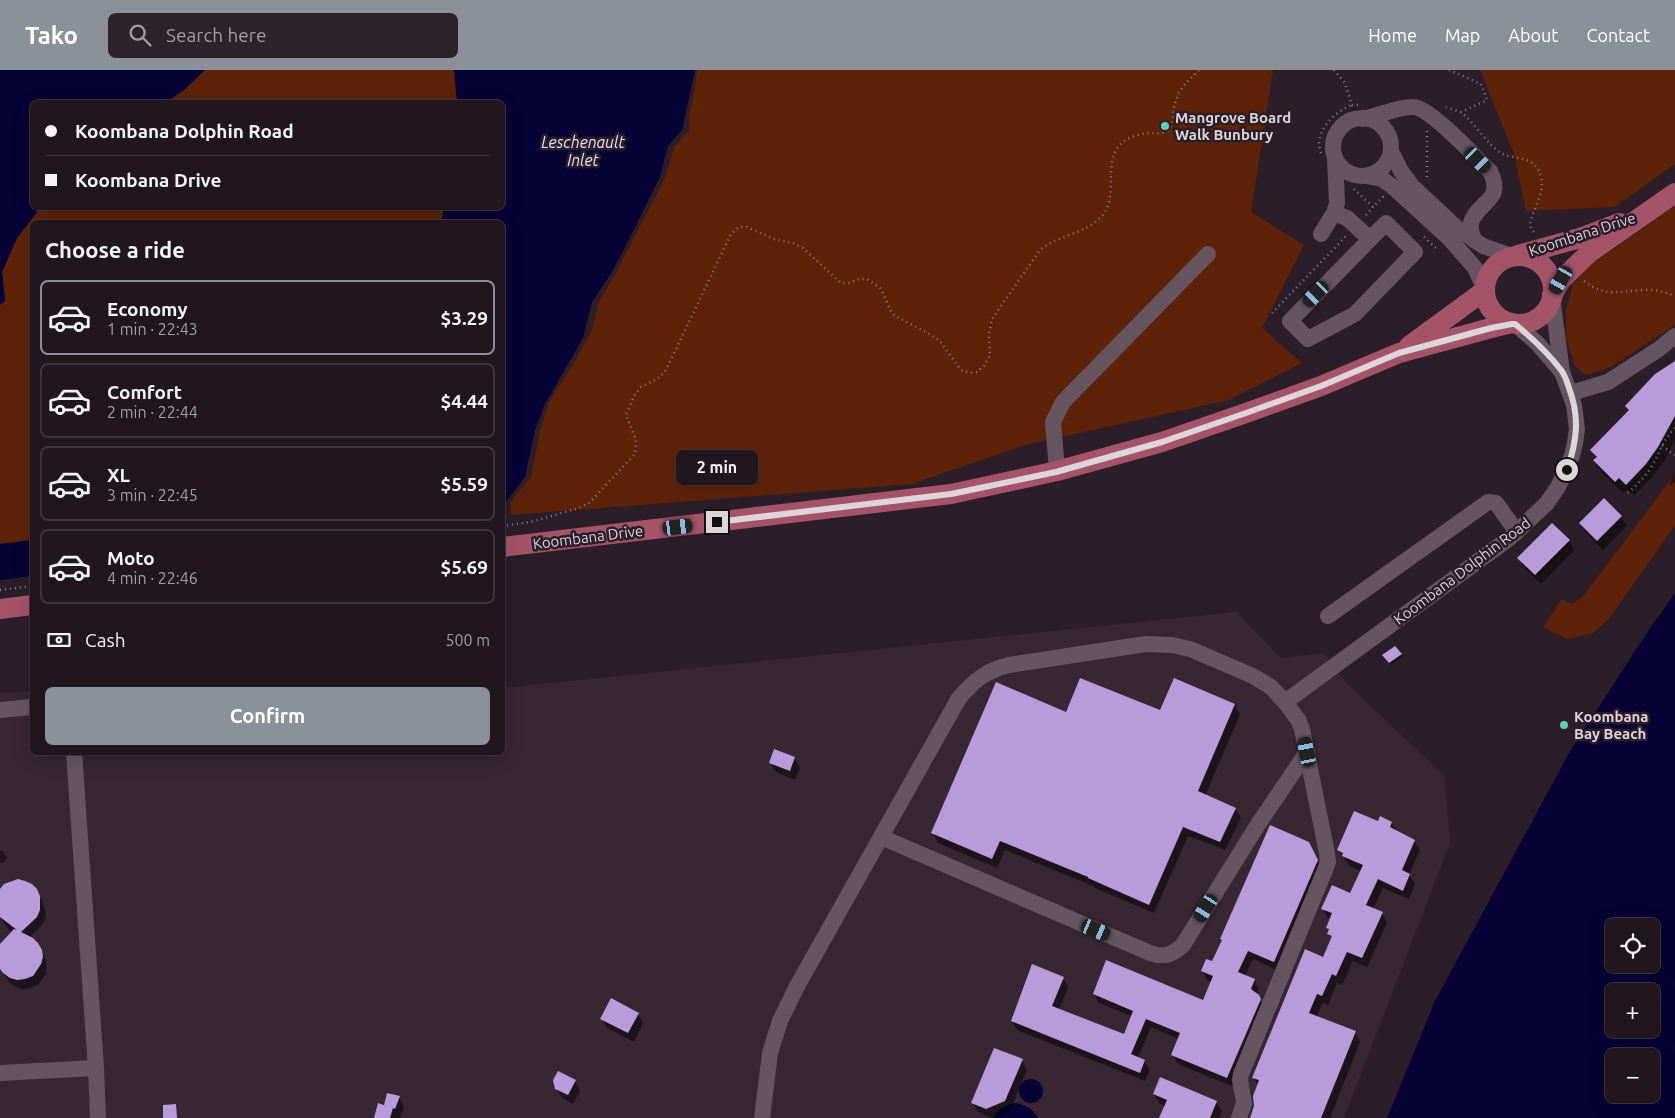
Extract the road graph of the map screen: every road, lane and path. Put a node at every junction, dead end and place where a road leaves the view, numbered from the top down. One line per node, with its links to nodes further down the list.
1 (1200, 70): 40 (path)
2 (1334, 70): 4 (path)
3 (1449, 70): 20 (path)
4 (1348, 94)
5 (1352, 105): 10 (path)
6 (1406, 107): 7 (street); 9 (street); 22 (street)
7 (1363, 119): 9 (street); 10 (street)
8 (1426, 128): 12 (path)
9 (1390, 145): 11 (street); 22 (street)
10 (1329, 157): 11 (street); 15 (street)
11 (1363, 176): 15 (street); 26 (street)
12 (1430, 182)
13 (1675, 193): 16 (main road, Koombana Drive)
14 (1373, 207): 17 (path)
15 (1335, 208): 19 (street); 21 (street)
16 (1649, 212): 24 (main road, Koombana Drive); 27 (main road, Koombana Drive)
17 (1361, 219)
18 (1349, 232): 29 (path)
19 (1321, 234)
20 (1542, 236)
21 (1370, 239): 21 (street)
22 (1474, 240): 24 (street)
23 (1208, 254): 38 (street)
24 (1514, 256): 26 (main road); 27 (main road)
25 (1583, 280): 28 (path)
26 (1484, 289): 30 (main road); 32 (main road, Koombana Drive)
27 (1552, 296): 30 (main road); 33 (street, Koombana Dolphin Road)
28 (1675, 296)
29 (1272, 312)
30 (1514, 324): 32 (main road, Koombana Drive); 33 (street, Koombana Dolphin Road)
31 (1675, 336): 34 (street)
32 (1399, 353): 38 (main road, Koombana Drive)
33 (1562, 372): 34 (street, Koombana Dolphin Road)
34 (1571, 393): 41 (street, Koombana Dolphin Road)
35 (1675, 428): 36 (path)
36 (1662, 445): 37 (path); 39 (path)
37 (1675, 455)
38 (1056, 472): 42 (main road, Koombana Drive)
39 (1628, 493)
40 (505, 526)
41 (1517, 532): 47 (street); 48 (street, Koombana Dolphin Road)
42 (505, 547)
43 (30, 586): 44 (path)
44 (0, 590)
45 (30, 605): 46 (main road)
46 (0, 609)
47 (1328, 616)
48 (1285, 702): 51 (street); 53 (street)
49 (30, 707): 50 (street)
50 (0, 710)
51 (1307, 752): 53 (street); 58 (street)
52 (74, 755): 54 (street)
53 (881, 837): 57 (street)
54 (96, 1068): 55 (street); 56 (street)
55 (0, 1073)
56 (98, 1118)
57 (762, 1118)
58 (1239, 1118)

